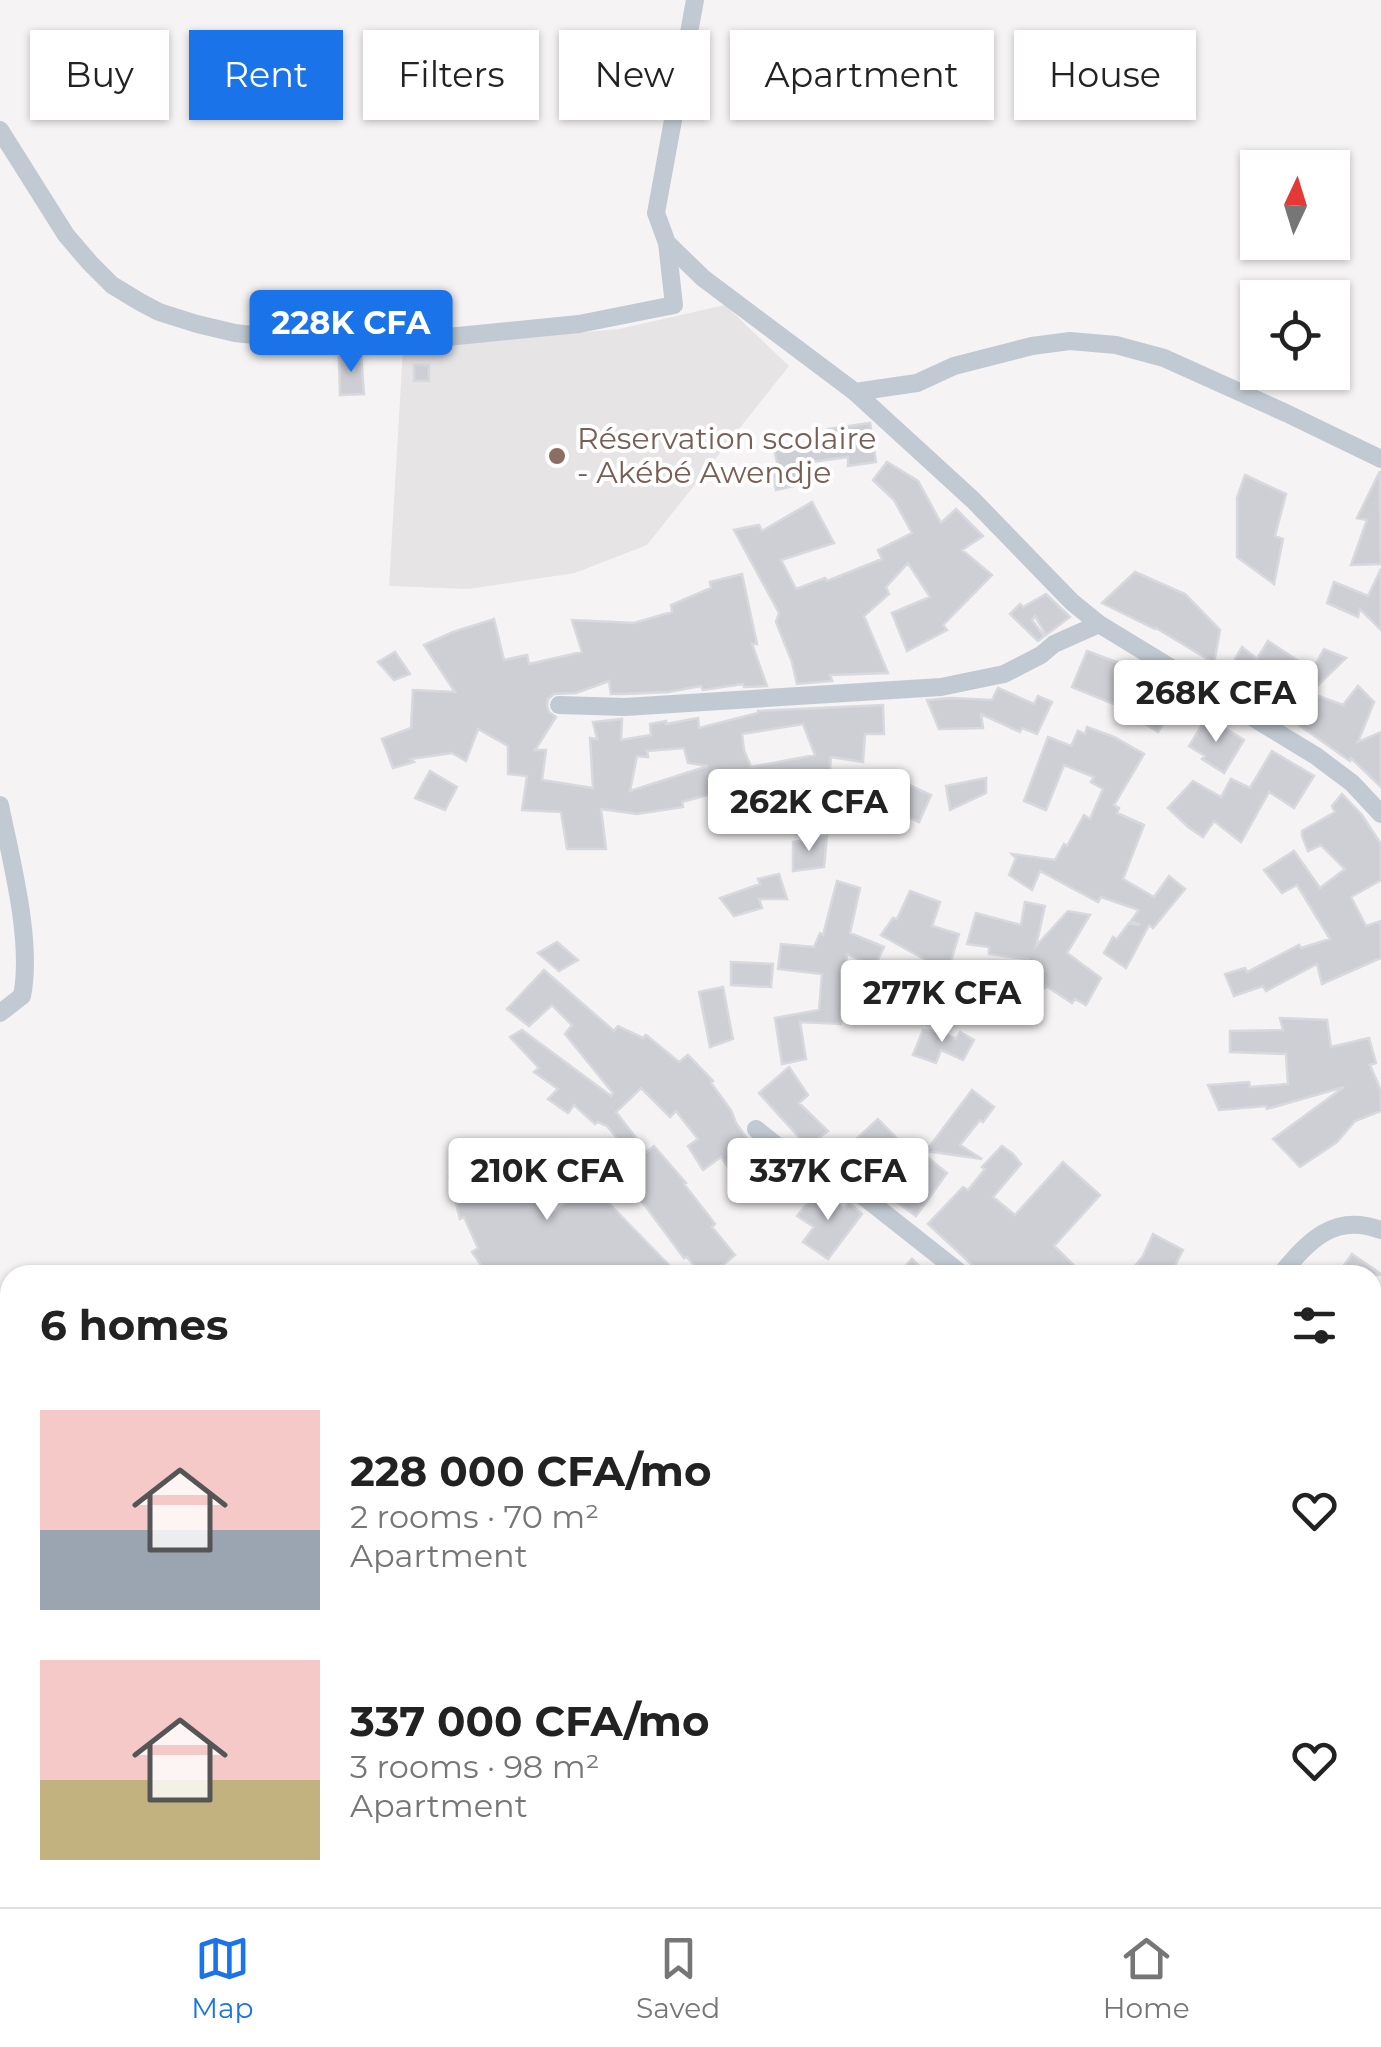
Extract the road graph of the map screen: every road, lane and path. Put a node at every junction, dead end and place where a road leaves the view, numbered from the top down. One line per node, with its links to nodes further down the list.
1 (694, 0): 3 (street)
2 (0, 130): 3 (street)
3 (667, 243): 4 (street)
4 (855, 392): 5 (street); 6 (street)
5 (1381, 459)
6 (1099, 624): 7 (street); 9 (street)
7 (560, 705)
8 (0, 806): 10 (street)
9 (1381, 814)
10 (0, 1013)
11 (756, 1129): 13 (street)
12 (1381, 1230): 14 (street)
13 (951, 1265)
14 (1289, 1265)

